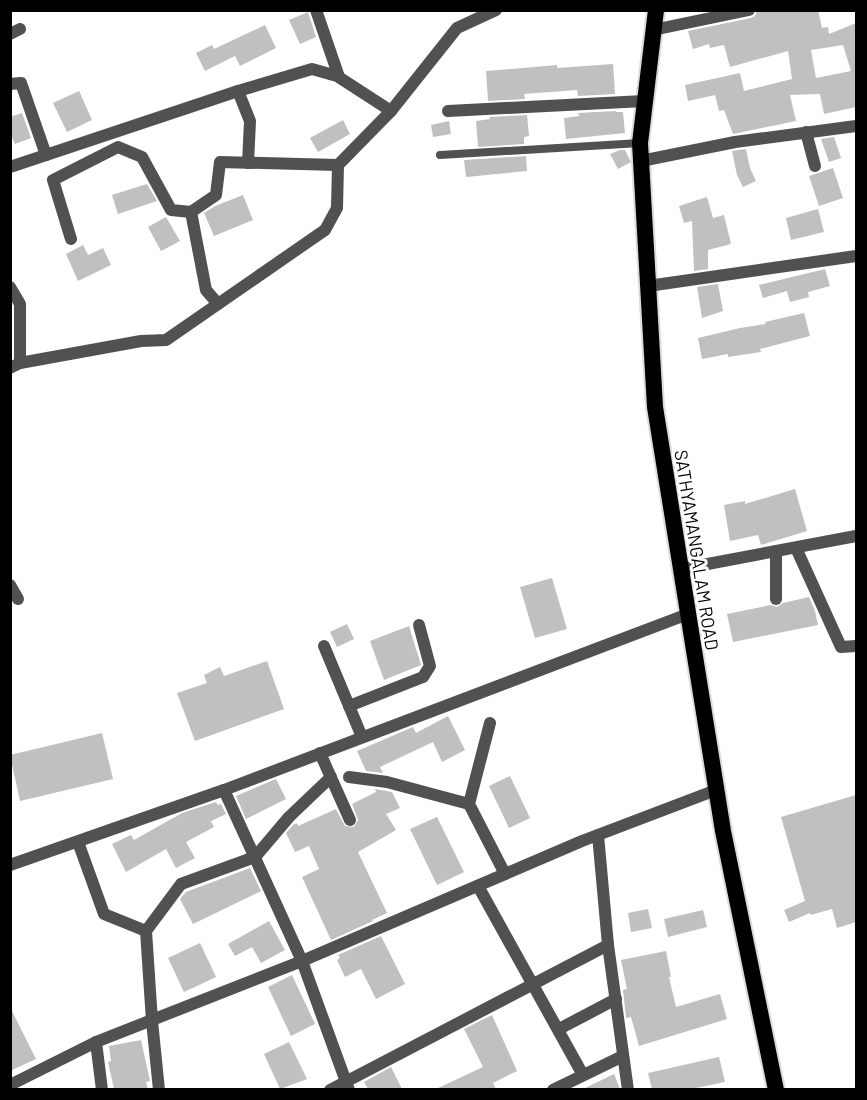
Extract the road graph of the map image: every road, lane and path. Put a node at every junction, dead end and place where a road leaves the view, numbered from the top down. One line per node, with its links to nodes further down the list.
1 (316, 10): 6 (street)
2 (496, 10): 10 (street)
3 (656, 10): 5 (highway, SATHYAMANGALAM ROAD)
4 (749, 10): 5 (street)
5 (653, 30): 9 (highway, SATHYAMANGALAM ROAD)
6 (339, 78): 8 (street); 10 (street)
7 (10, 84): 15 (street)
8 (238, 91): 15 (street); 18 (street)
9 (644, 101): 11 (street); 14 (highway, SATHYAMANGALAM ROAD)
10 (391, 111): 19 (street)
11 (448, 111)
12 (856, 126): 13 (street)
13 (806, 132): 17 (street); 20 (street)
14 (640, 143): 16 (lane); 17 (highway, SATHYAMANGALAM ROAD)
15 (46, 155): 21 (street)
16 (440, 155)
17 (641, 160): 25 (highway, SATHYAMANGALAM ROAD)
18 (248, 163): 19 (street); 22 (street)
19 (338, 165): 27 (street)
20 (815, 166)
21 (10, 167)
22 (191, 212): 23 (street); 27 (street)
23 (71, 239)
24 (856, 256): 25 (street)
25 (648, 286): 32 (highway, SATHYAMANGALAM ROAD)
26 (10, 287): 28 (street)
27 (218, 304): 28 (street)
28 (15, 366)
29 (856, 536): 30 (street)
30 (796, 548): 31 (street); 39 (street)
31 (776, 551): 32 (street); 34 (street)
32 (681, 569): 36 (highway, SATHYAMANGALAM ROAD)
33 (10, 585): 35 (street)
34 (776, 599)
35 (18, 600)
36 (688, 614): 42 (street); 47 (highway, SATHYAMANGALAM ROAD)
37 (419, 626): 40 (street)
38 (324, 646): 40 (street)
39 (856, 646)
40 (349, 706): 42 (street)
41 (490, 723): 48 (street)
42 (362, 738): 43 (street)
43 (320, 753): 44 (street); 46 (street)
44 (331, 777): 49 (street); 52 (street)
45 (349, 777): 48 (street)
46 (224, 790): 51 (street); 52 (street)
47 (717, 790): 50 (street); 73 (highway, SATHYAMANGALAM ROAD)
48 (469, 804): 54 (street)
49 (350, 820)
50 (598, 835): 54 (street); 57 (street)
51 (78, 842): 53 (street); 56 (street)
52 (255, 857): 56 (street); 58 (street)
53 (10, 865)
54 (505, 874): 55 (street)
55 (478, 886): 58 (street); 59 (street)
56 (146, 931): 61 (street)
57 (608, 945): 59 (street); 60 (street)
58 (302, 961): 61 (street); 67 (street)
59 (534, 984): 62 (street); 67 (street)
60 (616, 999): 62 (street); 64 (street)
61 (152, 1021): 63 (street); 69 (street)
62 (559, 1029): 65 (street)
63 (96, 1042): 66 (street); 68 (street)
64 (624, 1056): 65 (street); 72 (street)
65 (584, 1075): 71 (street)
66 (10, 1084)
67 (347, 1086): 70 (street)
68 (102, 1089)
69 (159, 1089)
70 (330, 1089)
71 (553, 1089)
72 (628, 1089)
73 (776, 1089)

